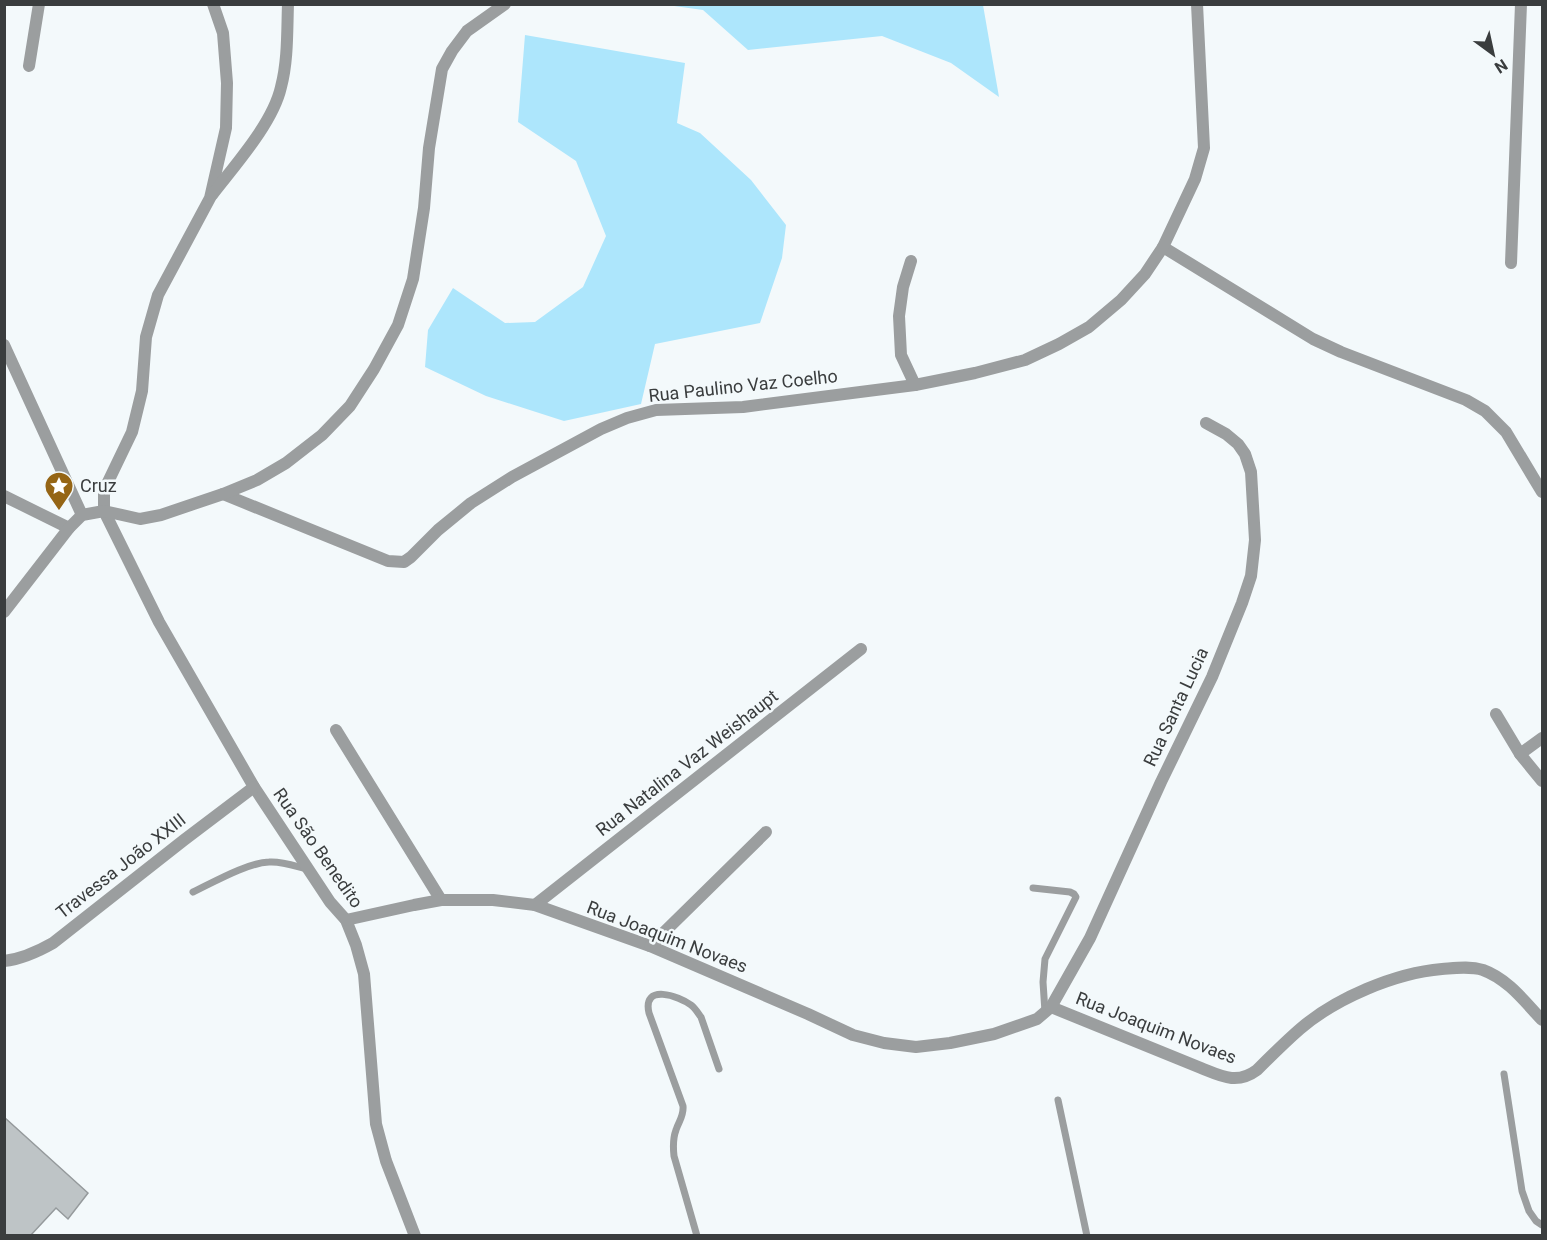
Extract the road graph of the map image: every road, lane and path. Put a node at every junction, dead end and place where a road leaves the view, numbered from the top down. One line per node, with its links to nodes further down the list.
1 (39, 4): 7 (street)
2 (213, 4): 8 (street)
3 (288, 4): 8 (street)
4 (504, 4): 16 (street)
5 (1197, 4): 9 (street, Rua Paulino Vaz Coelho)
6 (1521, 4): 11 (street)
7 (30, 66)
8 (210, 198): 18 (street)
9 (1162, 248): 13 (street, Rua Paulino Vaz Coelho); 15 (street)
10 (911, 261): 13 (street)
11 (1511, 263)
12 (4, 345): 19 (street)
13 (915, 385): 16 (street, Rua Paulino Vaz Coelho)
14 (1206, 423): 38 (street, Rua Santa Lucia)
15 (1542, 492)
16 (223, 494): 18 (street)
17 (4, 495): 20 (street)
18 (104, 511): 19 (street); 28 (street, Rua São Benedito)
19 (82, 514): 20 (street)
20 (69, 528): 21 (street)
21 (4, 612)
22 (861, 649): 34 (street, Rua Natalina Vaz Weishaupt)
23 (1496, 714): 26 (street)
24 (336, 730): 33 (street)
25 (1542, 738): 26 (street)
26 (1520, 754): 27 (street)
27 (1542, 781)
28 (254, 787): 30 (street, Rua São Benedito); 37 (street, Travessa João XXIII)
29 (766, 832): 36 (street)
30 (308, 869): 32 (lane); 35 (street, Rua São Benedito)
31 (1033, 888): 38 (lane)
32 (193, 892)
33 (441, 900): 34 (street, Rua Joaquim Novaes); 35 (street, Rua Joaquim Novaes)
34 (535, 905): 36 (street, Rua Joaquim Novaes)
35 (346, 920): 44 (street, Rua São Benedito)
36 (650, 946): 38 (street, Rua Joaquim Novaes)
37 (4, 961)
38 (1048, 1010): 39 (street, Rua Joaquim Novaes)
39 (1542, 1020)
40 (719, 1069): 45 (lane)
41 (1504, 1074): 43 (lane)
42 (1058, 1100): 46 (lane)
43 (1542, 1224)
44 (415, 1236)
45 (697, 1236)
46 (1087, 1236)

